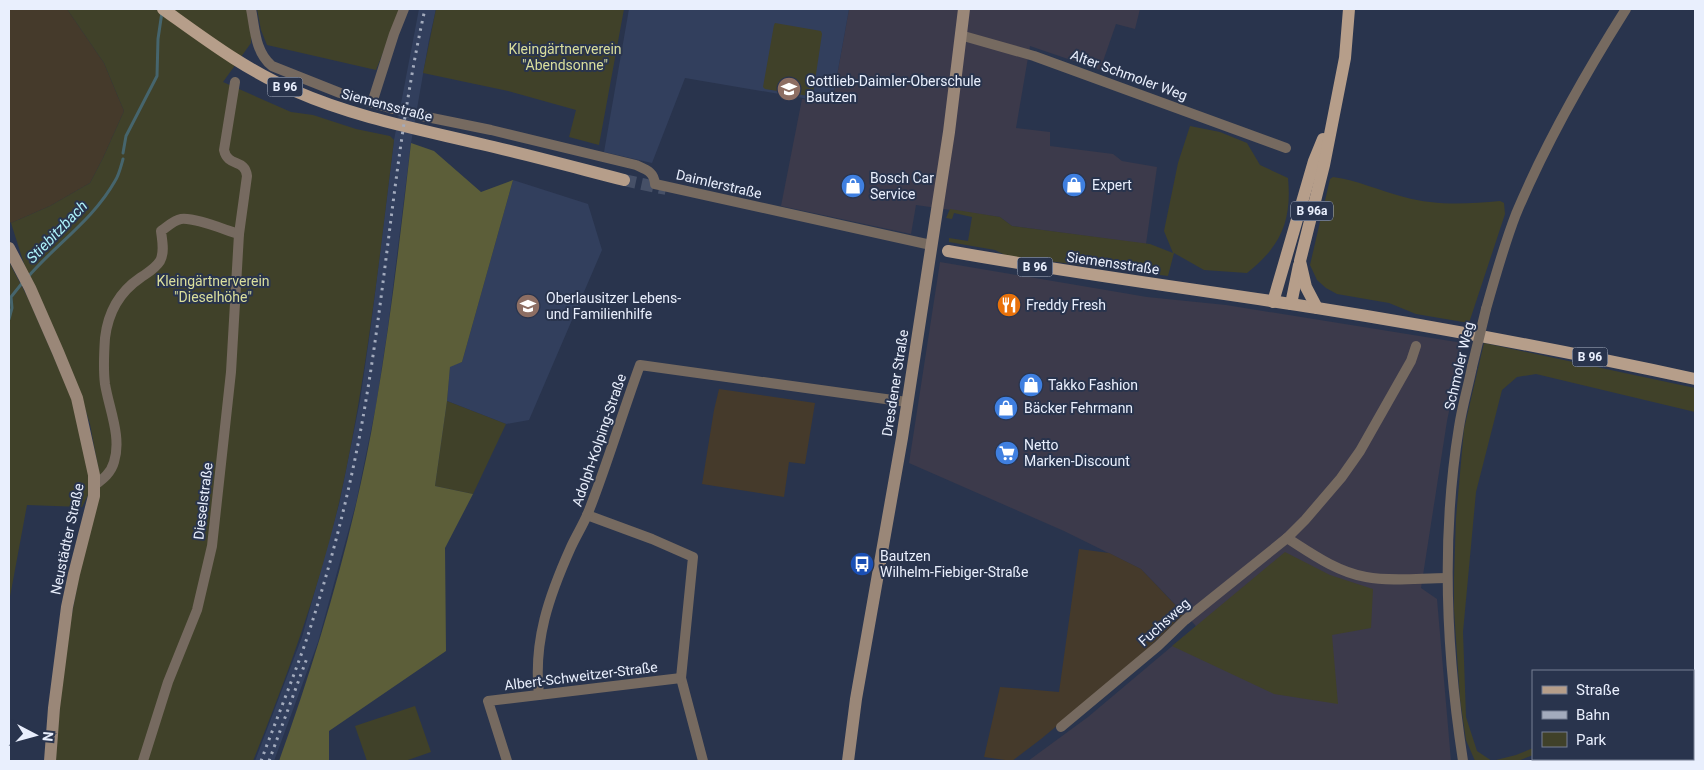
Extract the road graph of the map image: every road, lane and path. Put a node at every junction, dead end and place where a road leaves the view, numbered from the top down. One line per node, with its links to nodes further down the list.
1 (163, 9): 14 (main road, Siemensstraße / B 96)
2 (251, 9): 9 (street)
3 (404, 9): 9 (street)
4 (964, 9): 7 (main road, Dresdener Straße)
5 (1349, 9): 11 (main road, B 96a)
6 (1626, 9): 29 (street, Schmoler Weg, bridge)
7 (960, 35): 13 (street, Alter Schmoler Weg); 16 (main road, Dresdener Straße)
8 (235, 82): 15 (street, Dieselstraße)
9 (372, 103): 10 (street)
10 (393, 109)
11 (1334, 112): 19 (main road, B 96a); 20 (main road, B 96a)
12 (422, 116): 16 (street, Daimlerstraße)
13 (1286, 148)
14 (624, 180)
15 (239, 234): 26 (street); 34 (street, Dieselstraße)
16 (931, 245): 25 (main road, Dresdener Straße)
17 (9, 248): 26 (main road, Neustädter Straße)
18 (948, 251): 20 (main road, Siemensstraße / B 96)
19 (1300, 261): 21 (main road, B 96a); 22 (main road, B 96a)
20 (1273, 302): 21 (main road, B 96)
21 (1291, 304): 22 (main road, B 96)
22 (1317, 308): 24 (main road, B 96)
23 (1416, 346): 28 (street, Fuchsweg)
24 (1695, 380)
25 (907, 402): 27 (street, Adolph-Kolping-Straße); 37 (main road, Dresdener Straße)
26 (95, 485): 33 (main road, Neustädter Straße)
27 (587, 515): 30 (street); 31 (street, Adolph-Kolping-Straße)
28 (1287, 538): 29 (street); 32 (street, Fuchsweg)
29 (1447, 578): 38 (street, Schmoler Weg)
30 (680, 678): 31 (street, Albert-Schweitzer-Straße); 36 (street)
31 (539, 695): 35 (street, Albert-Schweitzer-Straße)
32 (1062, 727)
33 (50, 761)
34 (143, 761)
35 (507, 761)
36 (704, 761)
37 (848, 761)
38 (1463, 761)

